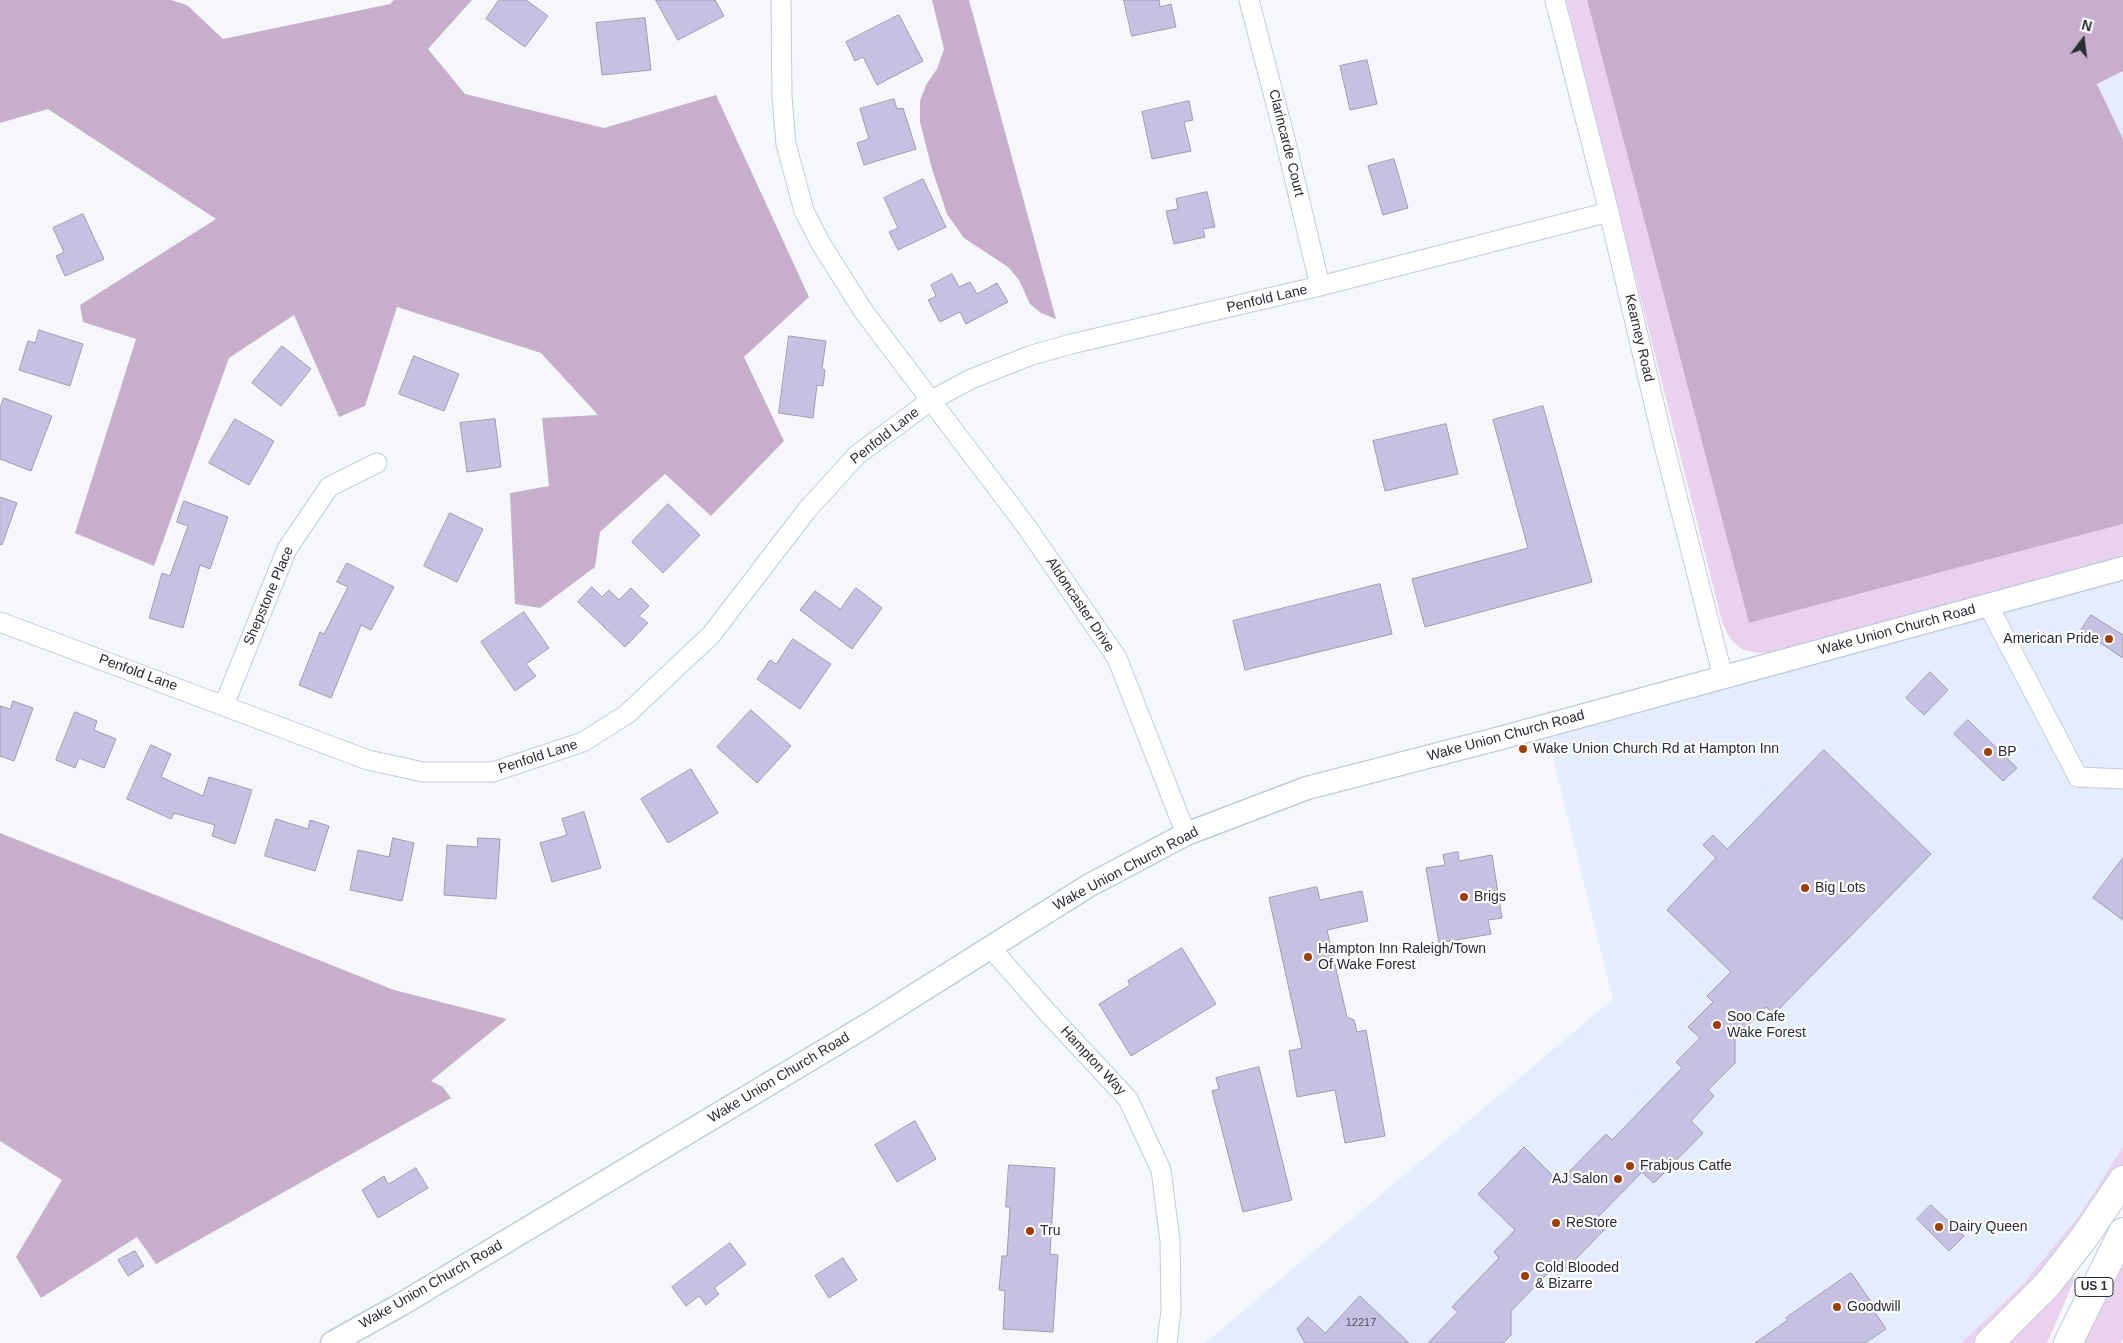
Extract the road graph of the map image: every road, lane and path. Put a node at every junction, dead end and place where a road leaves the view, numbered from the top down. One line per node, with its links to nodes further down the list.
1 (781, 0): 6 (street, Penfold Lane)
2 (1249, 0): 5 (street, Clarincarde Court)
3 (1555, 0): 4 (street, Kearney Road)
4 (1609, 212): 5 (street, Penfold Lane); 11 (street, Kearney Road)
5 (1320, 286): 6 (street, Penfold Lane)
6 (930, 401): 12 (street, Penfold Lane); 14 (street, Aldoncaster Drive)
7 (376, 464): 12 (street, Shepstone Place)
8 (2123, 568): 9 (street, Wake Union Church Road)
9 (1988, 606): 11 (street, Wake Union Church Road); 13 (street)
10 (0, 622): 12 (street, Penfold Lane)
11 (1723, 677): 14 (street, Wake Union Church Road)
12 (224, 705)
13 (2123, 780)
14 (1186, 834): 15 (street, Wake Union Church Road)
15 (990, 947): 18 (street, Wake Union Church Road); 19 (street, Hampton Way)
16 (2123, 1180): 20 (highway)
17 (2123, 1232): 21 (highway, US 1)
18 (332, 1343)
19 (1167, 1343)
20 (1989, 1343)
21 (2068, 1343)

